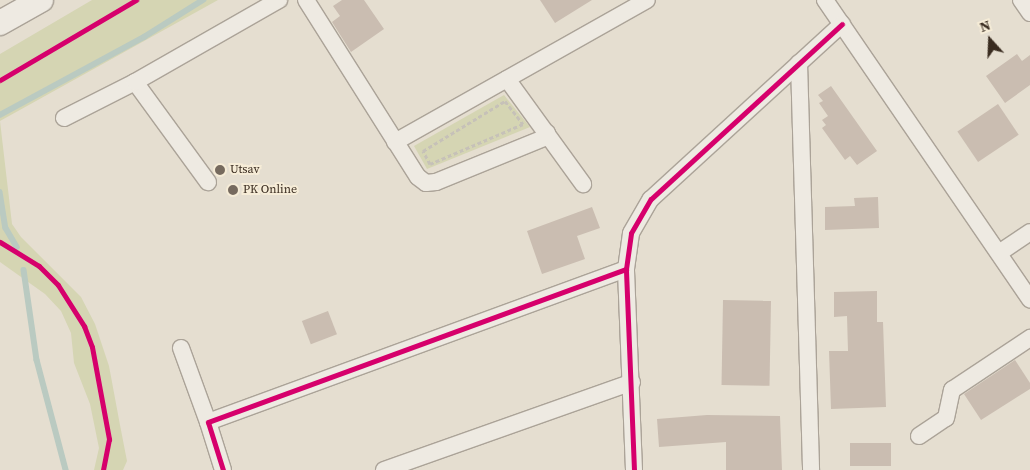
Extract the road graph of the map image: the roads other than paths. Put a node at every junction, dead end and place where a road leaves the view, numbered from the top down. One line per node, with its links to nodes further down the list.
1 (40, 0): 6 (main road)
2 (279, 0): 10 (street)
3 (306, 0): 13 (street)
4 (647, 0): 9 (street)
5 (825, 0): 7 (street)
6 (0, 23)
7 (842, 24): 8 (street); 17 (street)
8 (799, 63): 18 (street); 28 (street)
9 (507, 79): 12 (street); 13 (street)
10 (135, 82): 11 (street); 14 (street)
11 (64, 118)
12 (547, 133): 13 (street); 15 (street)
13 (395, 142)
14 (208, 182)
15 (583, 184)
16 (1030, 232): 17 (street)
17 (999, 253): 19 (street)
18 (626, 269): 22 (street); 23 (street)
19 (1030, 299)
20 (1030, 338): 24 (street)
21 (182, 348): 23 (street)
22 (632, 382): 26 (street); 27 (street)
23 (208, 422): 25 (street)
24 (919, 436)
25 (223, 470)
26 (384, 470)
27 (634, 470)
28 (811, 470)

